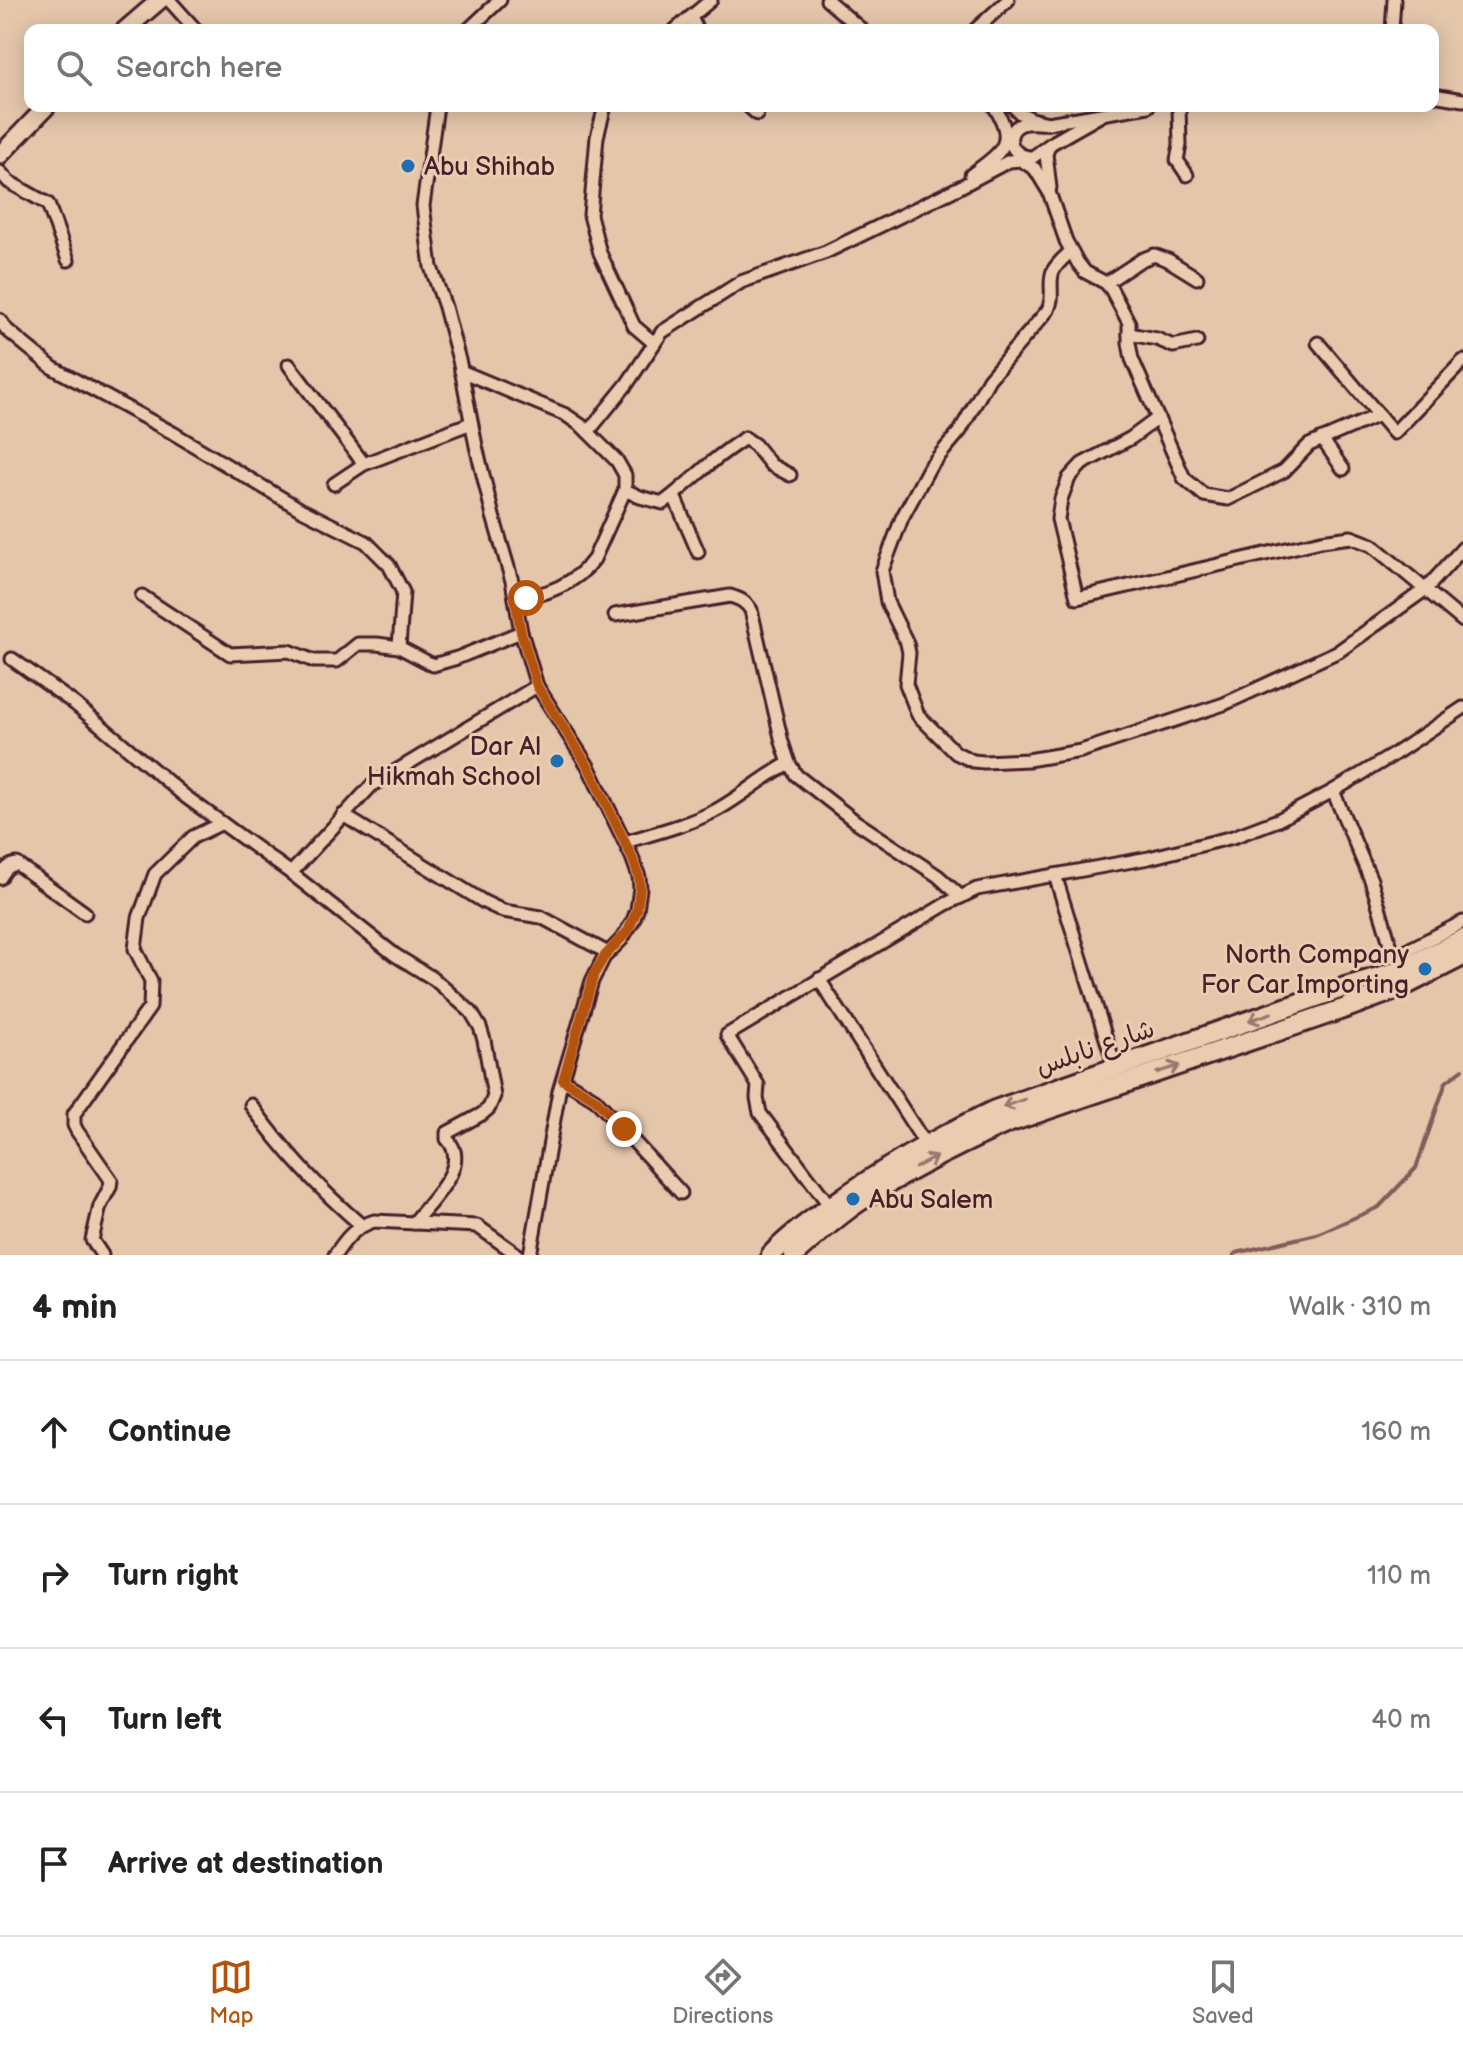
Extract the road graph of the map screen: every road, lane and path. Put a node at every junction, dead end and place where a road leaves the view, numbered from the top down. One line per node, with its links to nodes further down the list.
1 (160, 0): 9 (street)
2 (169, 0): 10 (street)
3 (500, 0): 11 (street)
4 (711, 0): 8 (street)
5 (827, 0): 14 (street)
6 (1008, 0): 15 (street)
7 (1394, 0): 16 (street)
8 (691, 17): 12 (street); 13 (street)
9 (132, 24)
10 (191, 24)
11 (474, 24)
12 (682, 24)
13 (694, 24)
14 (855, 24)
15 (982, 24)
16 (1392, 24)
17 (1439, 96): 18 (street)
18 (1463, 100)
19 (41, 112): 29 (street)
20 (436, 112): 45 (street)
21 (603, 112): 41 (street)
22 (997, 112): 32 (street)
23 (1019, 112): 27 (street)
24 (1114, 112): 26 (street)
25 (1179, 112): 31 (street)
26 (1103, 114): 27 (street); 28 (street)
27 (1048, 123): 28 (street)
28 (1052, 143): 33 (street)
29 (0, 155)
30 (0, 172): 35 (street)
31 (1187, 175)
32 (942, 197): 33 (street); 41 (street)
33 (1052, 200): 34 (street)
34 (1071, 251): 37 (street); 59 (street)
35 (68, 260)
36 (1197, 278): 37 (street)
37 (1106, 283): 39 (street)
38 (0, 320): 65 (street)
39 (1129, 334): 40 (street); 47 (street)
40 (1197, 341)
41 (654, 343): 49 (street)
42 (1318, 343): 46 (street)
43 (1463, 361): 46 (street)
44 (289, 365): 51 (street)
45 (461, 371): 48 (street); 49 (street)
46 (1379, 415): 50 (street)
47 (1158, 418): 50 (street); 59 (street)
48 (471, 423): 51 (street); 61 (street)
49 (588, 432): 55 (street)
50 (1322, 439): 52 (street)
51 (364, 464): 54 (street)
52 (1343, 469)
53 (790, 475): 56 (street)
54 (334, 484)
55 (625, 490): 56 (street); 61 (street)
56 (674, 496): 58 (street)
57 (1463, 548): 59 (street)
58 (698, 552)
59 (1426, 589): 63 (street)
60 (142, 596): 65 (street)
61 (515, 598): 64 (street)
62 (615, 615): 69 (street)
63 (1463, 621)
64 (521, 632): 65 (street); 67 (street)
65 (399, 647)
66 (12, 659): 72 (street)
67 (537, 686): 71 (street); 73 (street)
68 (1463, 708): 70 (street)
69 (789, 763): 73 (street); 77 (street)
70 (1333, 791): 75 (street); 79 (street)
71 (343, 815): 74 (street); 81 (street)
72 (222, 823): 74 (street); 92 (street)
73 (625, 842): 81 (street)
74 (291, 873): 90 (street)
75 (1055, 875): 77 (street); 84 (street)
76 (0, 878): 78 (street)
77 (961, 897): 83 (street)
78 (85, 913)
79 (1463, 922)
80 (1463, 939): 84 (main road, شارع نابلس, one-way to 84)
81 (608, 953): 85 (street)
82 (1463, 956): 97 (main road, شارع نابلس, one-way to 82)
83 (819, 979): 87 (street); 89 (street)
84 (1115, 1067): 87 (main road, شارع نابلس, one-way to 87)
85 (563, 1080): 88 (street); 95 (street)
86 (251, 1105): 91 (street)
87 (926, 1145): 89 (main road, شارع نابلس)
88 (681, 1193)
89 (830, 1206): 96 (main road, شارع نابلس)
90 (414, 1223): 91 (street); 94 (street)
91 (361, 1225): 93 (street)
92 (102, 1255)
93 (335, 1255)
94 (518, 1255)
95 (530, 1255)
96 (771, 1255)
97 (794, 1255)

